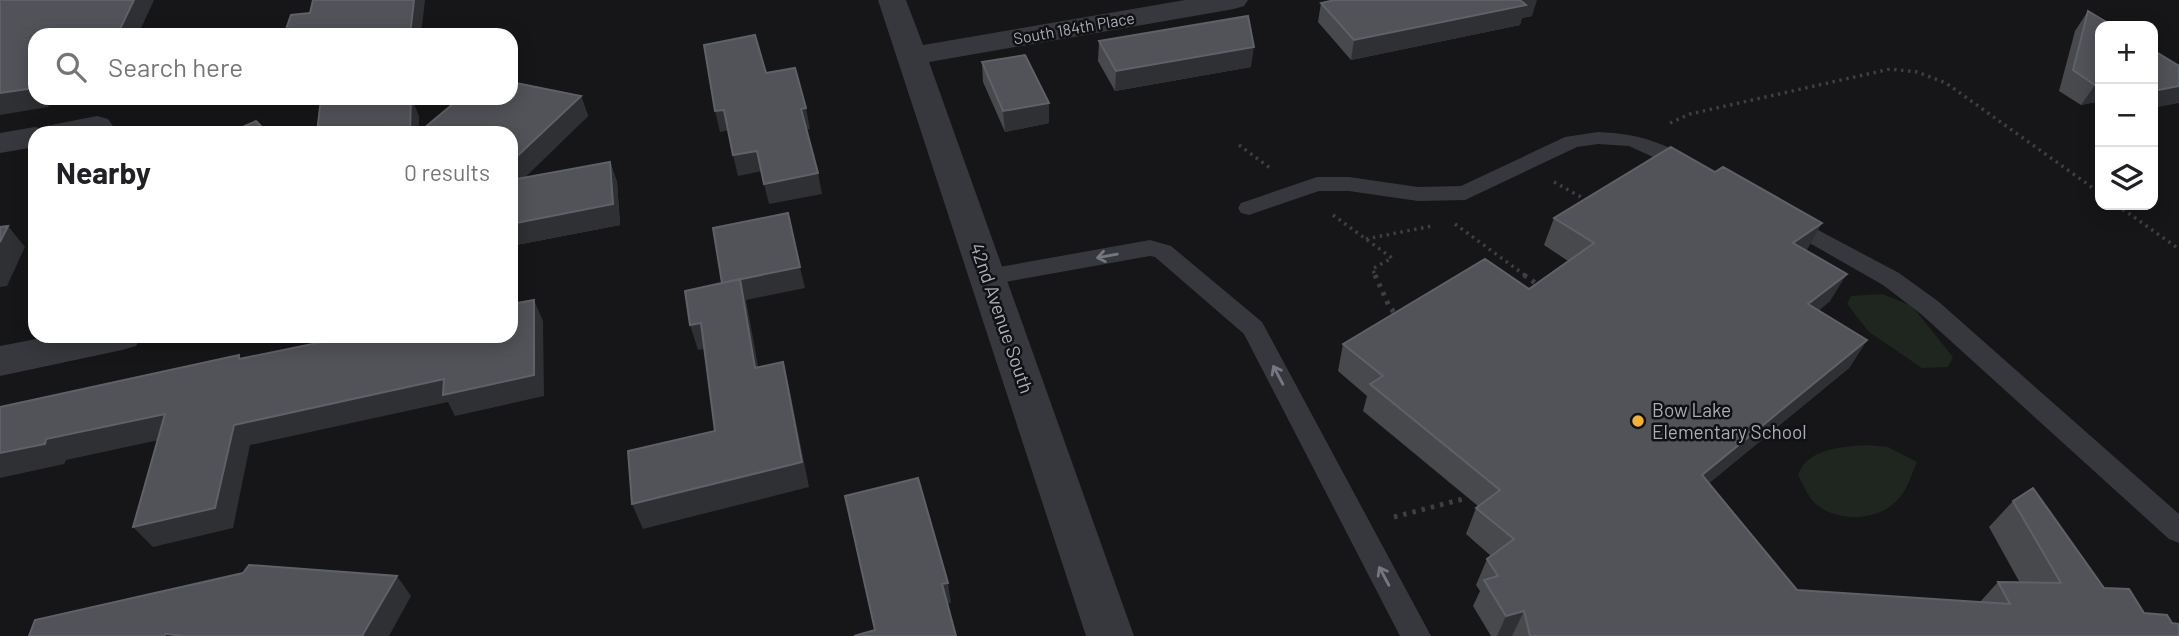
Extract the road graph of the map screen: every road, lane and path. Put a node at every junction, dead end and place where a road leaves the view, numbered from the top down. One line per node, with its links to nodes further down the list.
1 (892, 0): 3 (street, 42nd Avenue South)
2 (1234, 0): 3 (street, South 184th Place)
3 (914, 56): 20 (street, 42nd Avenue South)
4 (28, 138): 6 (street)
5 (1631, 140): 8 (lane); 9 (lane); 10 (path)
6 (0, 143)
7 (1239, 145): 11 (path)
8 (1523, 165): 12 (lane); 13 (path)
9 (1714, 181)
10 (2095, 189)
11 (1300, 190): 12 (lane); 15 (lane); 18 (path)
12 (1443, 194): 21 (path)
13 (1597, 205)
14 (1761, 207): 27 (lane)
15 (1249, 208)
16 (2124, 210): 19 (path)
17 (1441, 224): 18 (path)
18 (1366, 239): 22 (path)
19 (2179, 249)
20 (988, 277): 26 (lane, one-way to 20); 28 (street, 42nd Avenue South)
21 (1550, 293)
22 (1399, 318)
23 (88, 343): 24 (street)
24 (0, 361)
25 (1467, 498): 26 (path)
26 (1358, 526): 29 (lane, one-way to 26)
27 (2179, 531)
28 (1110, 636)
29 (1416, 636)

